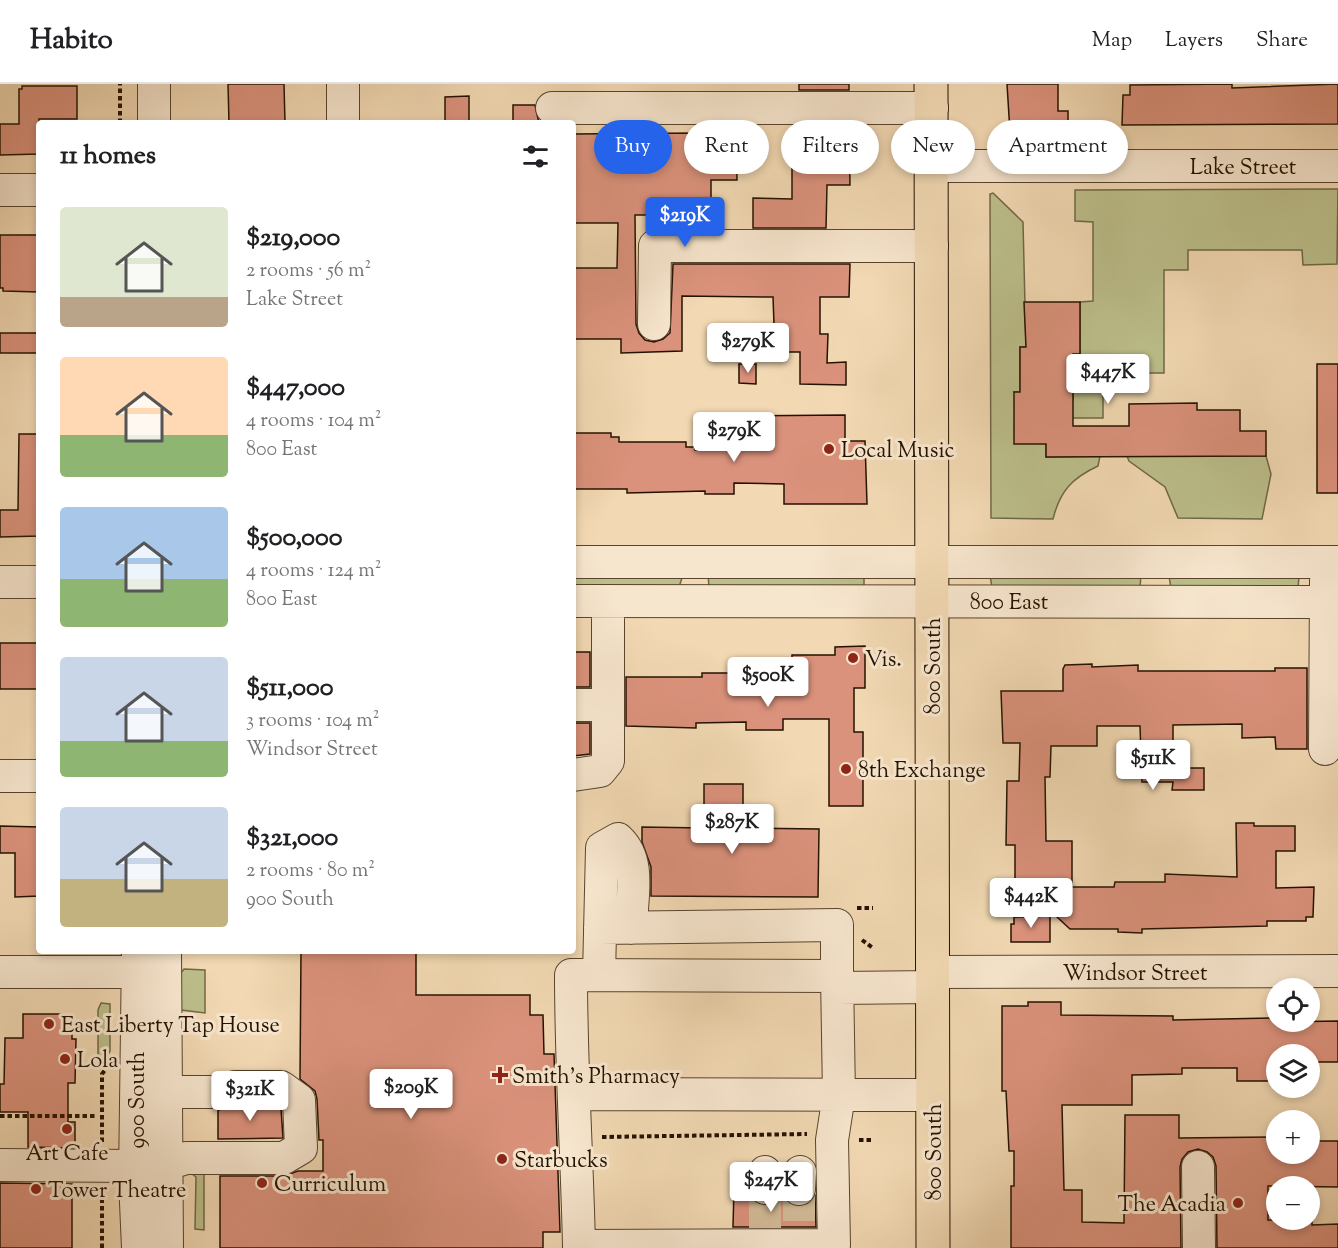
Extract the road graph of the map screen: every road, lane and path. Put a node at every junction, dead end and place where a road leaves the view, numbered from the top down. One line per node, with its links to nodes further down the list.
1 (120, 84): 6 (path)
2 (154, 84): 7 (street)
3 (343, 84): 8 (street)
4 (932, 96): 5 (street); 9 (main road, 800 South)
5 (552, 108)
6 (120, 120)
7 (154, 120)
8 (343, 120)
9 (932, 120)
10 (975, 165): 11 (street, Lake Street)
11 (1338, 166)
12 (932, 174): 15 (main road, 800 South)
13 (0, 190): 14 (street)
14 (36, 190)
15 (932, 246): 16 (street); 19 (main road, 800 South)
16 (654, 324)
17 (576, 562): 18 (street, 800 East)
18 (696, 562): 19 (street, 800 East); 26 (street)
19 (932, 562): 20 (street, 800 East); 27 (main road, 800 South)
20 (1165, 562): 21 (street, 800 East); 28 (street)
21 (1332, 562): 29 (street)
22 (0, 582): 23 (street)
23 (36, 582)
24 (576, 601): 25 (street, 800 East)
25 (608, 601): 26 (street, 800 East); 31 (street)
26 (696, 601): 27 (street, 800 East)
27 (932, 601): 28 (street, 800 East); 44 (main road, 800 South)
28 (1164, 602): 29 (street, 800 East)
29 (1332, 602): 32 (street)
30 (576, 705): 31 (street)
31 (608, 705): 33 (street)
32 (1325, 749)
33 (576, 774)
34 (0, 776): 35 (street)
35 (36, 776)
36 (861, 908): 37 (path)
37 (873, 908)
38 (600, 928): 39 (street); 39 (street); 43 (street)
39 (631, 928): 45 (street)
40 (152, 961): 42 (street); 47 (street, 900 South); 59 (street, 900 South)
41 (1338, 971): 44 (street, Windsor Street)
42 (0, 972)
43 (599, 975): 45 (street, Windsor Street); 48 (street, Windsor Street)
44 (933, 980): 45 (street, Windsor Street); 50 (main road, 800 South)
45 (838, 982): 49 (street)
46 (114, 1055): 58 (path)
47 (167, 1092): 56 (street, 900 South); 56 (street)
48 (575, 1094): 49 (street); 53 (street)
49 (839, 1095): 50 (street); 54 (street)
50 (933, 1095): 65 (main road, 800 South)
51 (0, 1116): 52 (path)
52 (95, 1116)
53 (577, 1137): 54 (path); 61 (street)
54 (832, 1140): 55 (path); 61 (street)
55 (873, 1140)
56 (167, 1164): 59 (street); 64 (street, 900 South)
57 (0, 1165): 58 (street)
58 (102, 1166): 59 (street); 62 (path)
59 (135, 1166): 63 (street, 900 South)
60 (1198, 1167): 66 (street)
61 (579, 1247)
62 (102, 1248)
63 (138, 1248)
64 (167, 1248)
65 (933, 1248)
66 (1199, 1248)

